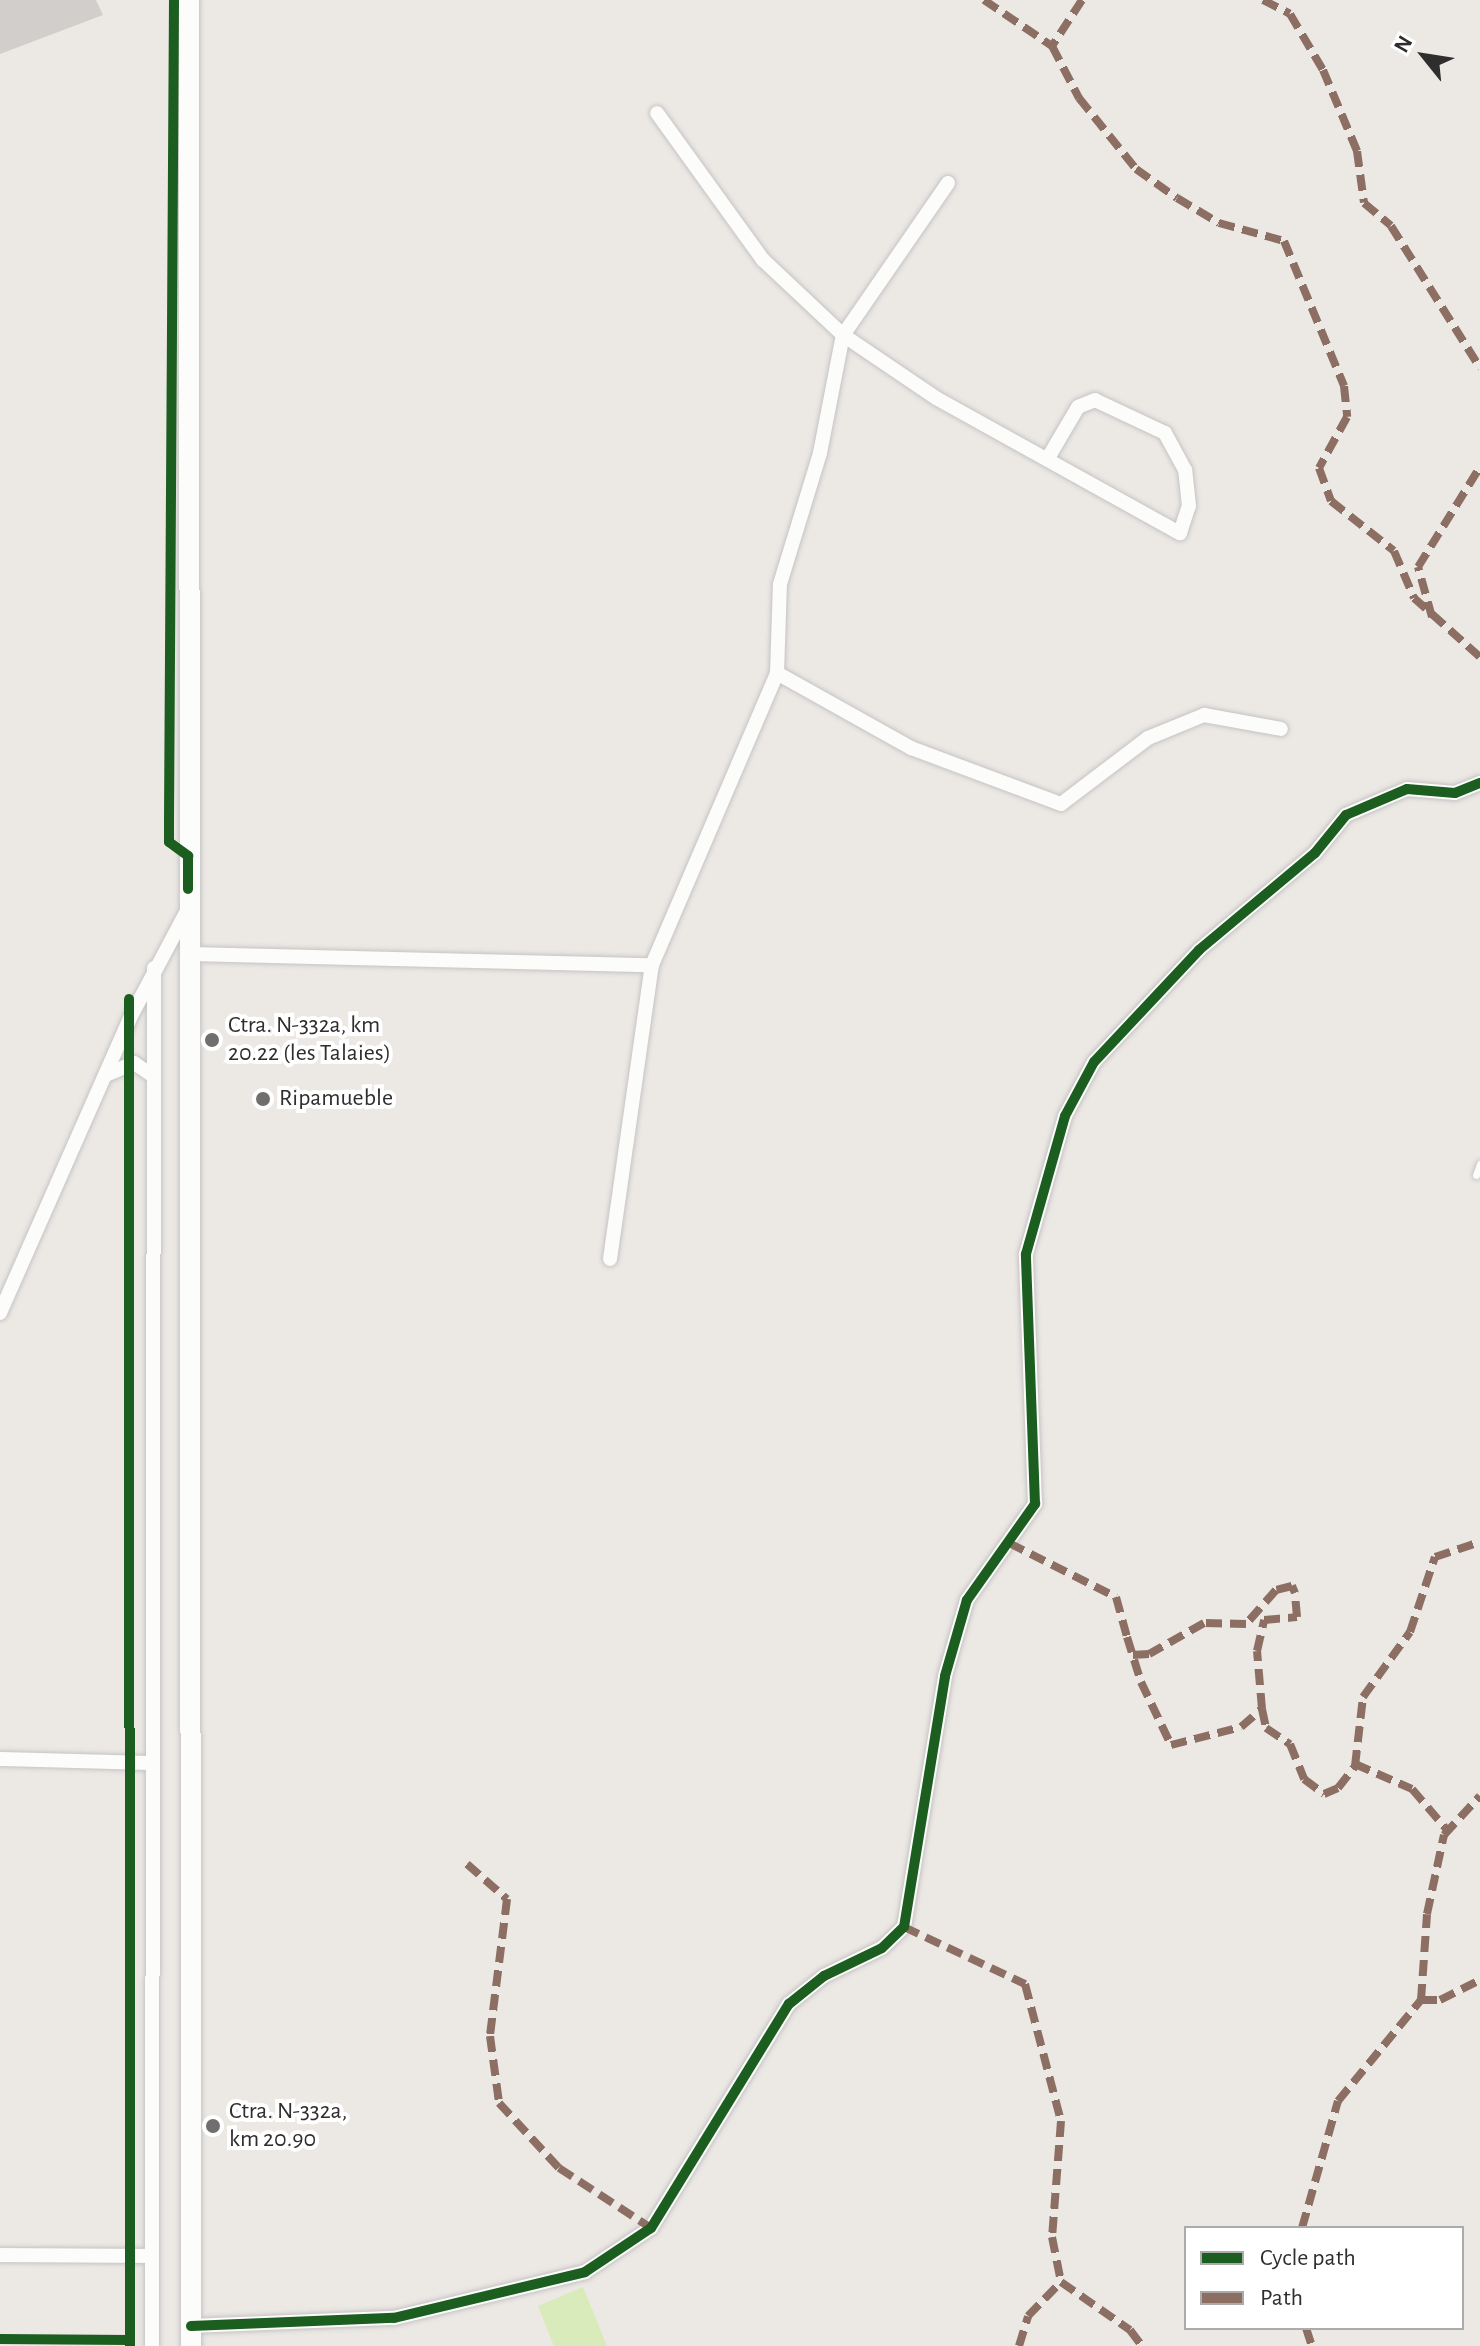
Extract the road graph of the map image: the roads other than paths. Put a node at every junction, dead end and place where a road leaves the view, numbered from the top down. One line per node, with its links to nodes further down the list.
1 (191, 0): 9 (main road)
2 (657, 113): 4 (street)
3 (948, 183): 4 (street)
4 (843, 335): 5 (street); 6 (street)
5 (1048, 458): 5 (street)
6 (777, 673): 7 (street); 11 (street)
7 (1281, 729)
8 (1480, 783): 23 (street)
9 (187, 911): 10 (main road); 12 (street)
10 (187, 954): 11 (street); 23 (main road)
11 (652, 965): 17 (street)
12 (154, 968): 13 (street); 14 (street)
13 (107, 1075): 14 (street); 18 (street)
14 (152, 1075): 20 (street)
15 (1480, 1164): 16 (lane)
16 (1476, 1175)
17 (610, 1259)
18 (0, 1313)
19 (0, 1759): 20 (street)
20 (152, 1763): 22 (street)
21 (0, 2255): 22 (street)
22 (152, 2256): 24 (street)
23 (191, 2336)
24 (152, 2346)

